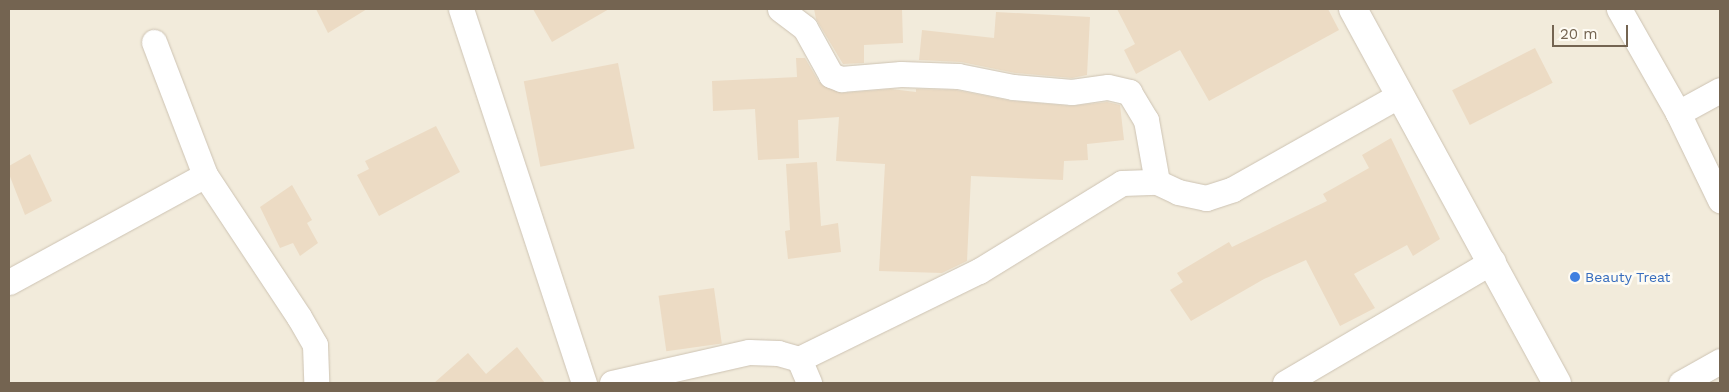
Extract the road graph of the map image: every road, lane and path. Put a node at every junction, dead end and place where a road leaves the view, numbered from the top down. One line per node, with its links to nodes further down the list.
1 (461, 9): 17 (street)
2 (780, 9): 10 (street)
3 (1353, 9): 7 (street)
4 (1619, 9): 8 (street)
5 (154, 42): 9 (street)
6 (1720, 90): 8 (street)
7 (1400, 95): 10 (street); 12 (street)
8 (1678, 113): 11 (street)
9 (205, 175): 13 (street); 16 (street)
10 (1157, 182): 14 (street)
11 (1720, 200)
12 (1493, 261): 20 (street); 21 (street)
13 (9, 282)
14 (800, 359): 18 (street); 19 (street)
15 (1720, 361): 22 (street)
16 (316, 383)
17 (584, 383)
18 (612, 383)
19 (809, 383)
20 (1285, 383)
21 (1556, 383)
22 (1681, 383)

